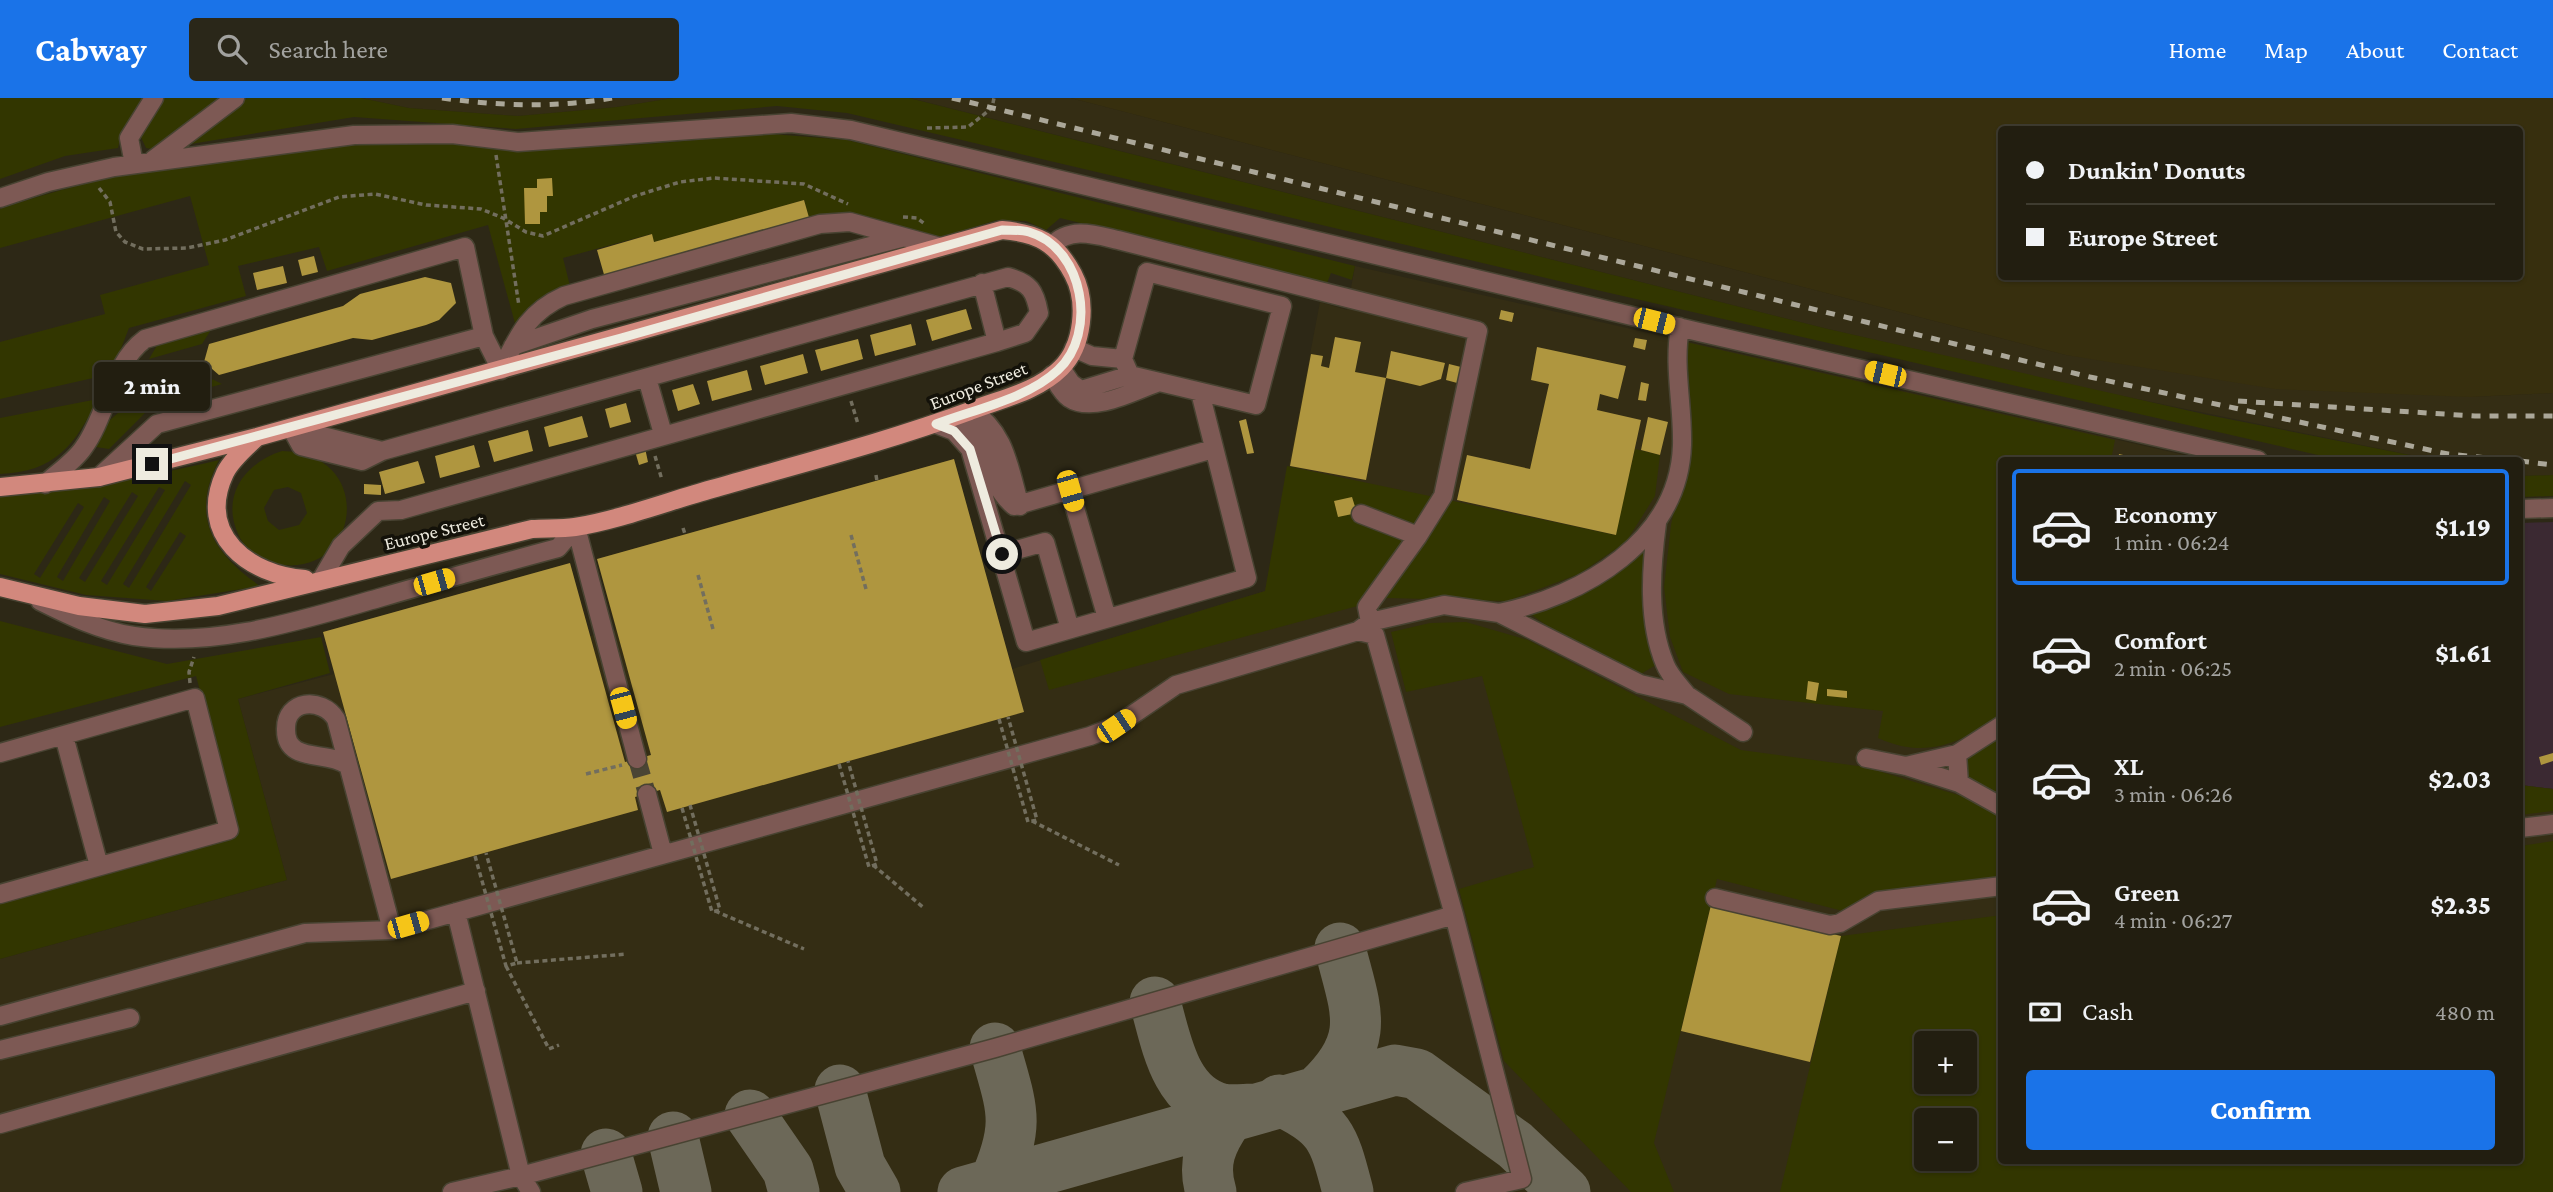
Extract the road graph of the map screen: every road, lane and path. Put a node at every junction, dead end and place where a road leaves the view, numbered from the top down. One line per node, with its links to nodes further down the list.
1 (154, 98): 6 (street)
2 (235, 98): 6 (street)
3 (994, 98): 4 (path)
4 (916, 128)
5 (494, 139): 6 (street); 10 (path); 16 (street)
6 (142, 163): 7 (street)
7 (81, 175): 8 (street); 10 (path)
8 (0, 198)
9 (855, 208): 10 (path)
10 (503, 218): 15 (path)
11 (901, 238): 13 (street); 19 (street); 19 (street)
12 (1052, 246): 13 (main road, Europe Street); 20 (main road, Europe Street); 46 (street)
13 (940, 247): 22 (main road, Europe Street)
14 (982, 283): 18 (street); 18 (street); 24 (street)
15 (520, 315)
16 (1681, 327): 33 (street); 41 (street)
17 (484, 336): 22 (street); 34 (street); 35 (street)
18 (998, 342): 30 (street)
19 (513, 345): 22 (street)
20 (1074, 348): 21 (street); 23 (main road, Europe Street)
21 (1126, 367): 23 (street); 25 (street); 26 (street)
22 (501, 370): 29 (main road, Europe Street)
23 (1057, 372): 25 (street); 27 (main road, Europe Street)
24 (647, 378): 29 (street); 30 (street)
25 (1159, 382): 26 (street)
26 (1200, 392): 32 (street)
27 (963, 414): 28 (main road, Europe Street); 37 (street)
28 (936, 424): 42 (main road, Europe Street); 47 (street)
29 (291, 428): 31 (main road, Europe Street)
30 (663, 434): 49 (street)
31 (257, 437): 34 (main road, Europe Street); 49 (main road)
32 (1213, 449): 37 (street); 55 (street)
33 (2245, 457)
34 (99, 477): 35 (main road, Europe Street)
35 (45, 484): 36 (main road, Europe Street)
36 (0, 487)
37 (1070, 491): 55 (street)
38 (2553, 508): 39 (street)
39 (2523, 509)
40 (1362, 514): 46 (street)
41 (1657, 523): 54 (street); 60 (street)
42 (576, 527): 49 (main road, Europe Street); 52 (street); 71 (street)
43 (683, 528): 44 (path)
44 (684, 534)
45 (851, 535): 51 (path)
46 (1419, 536): 56 (street)
47 (1002, 554): 58 (street); 58 (street)
48 (698, 575): 57 (path)
49 (321, 580): 52 (main road, Europe Street)
50 (0, 587): 52 (main road, Europe Street)
51 (866, 589)
52 (27, 594): 53 (street)
53 (0, 596)
54 (1499, 613): 56 (street); 60 (street)
55 (1107, 618): 58 (street)
56 (1364, 626): 85 (street); 96 (street)
57 (713, 629)
58 (1070, 629)
59 (194, 656): 61 (path)
60 (1687, 695): 65 (street)
61 (195, 698): 66 (street); 89 (street)
62 (1008, 717): 81 (path, bridge)
63 (999, 719): 81 (path, bridge)
64 (1998, 728): 68 (street)
65 (1743, 732)
66 (64, 736): 67 (street); 89 (street)
67 (0, 753)
68 (1957, 754): 74 (street); 76 (street)
69 (1866, 758): 74 (street)
70 (848, 761): 87 (path, bridge)
71 (630, 762): 75 (path)
72 (839, 764): 87 (path, bridge)
73 (347, 765): 97 (street)
74 (1906, 766): 76 (street)
75 (586, 774)
76 (1959, 783): 79 (street)
77 (646, 794): 85 (street)
78 (690, 805): 94 (path, bridge)
79 (1998, 805)
80 (682, 808): 94 (path, bridge)
81 (1032, 821): 88 (path)
82 (2553, 824): 83 (street)
83 (2523, 828)
84 (486, 853): 100 (path, bridge)
85 (663, 855): 95 (street)
86 (475, 856): 101 (path, bridge)
87 (873, 865): 93 (path)
88 (1119, 865)
89 (99, 866): 91 (street)
90 (1998, 886): 92 (street)
91 (0, 894)
92 (1715, 898)
93 (924, 908)
94 (715, 911): 98 (path)
95 (456, 912): 97 (street); 102 (street)
96 (1454, 915): 108 (street); 109 (street)
97 (393, 930): 103 (street)
98 (804, 949)
99 (627, 954): 100 (path)
100 (517, 963): 101 (path, bridge)
101 (506, 966): 105 (path)
102 (475, 991): 107 (street); 108 (street)
103 (0, 1016)
104 (130, 1018): 106 (street)
105 (559, 1045)
106 (0, 1050)
107 (0, 1124)
108 (521, 1176): 110 (street); 111 (street)
109 (1523, 1186): 112 (street)
110 (452, 1192)
111 (531, 1192)
112 (1465, 1192)

